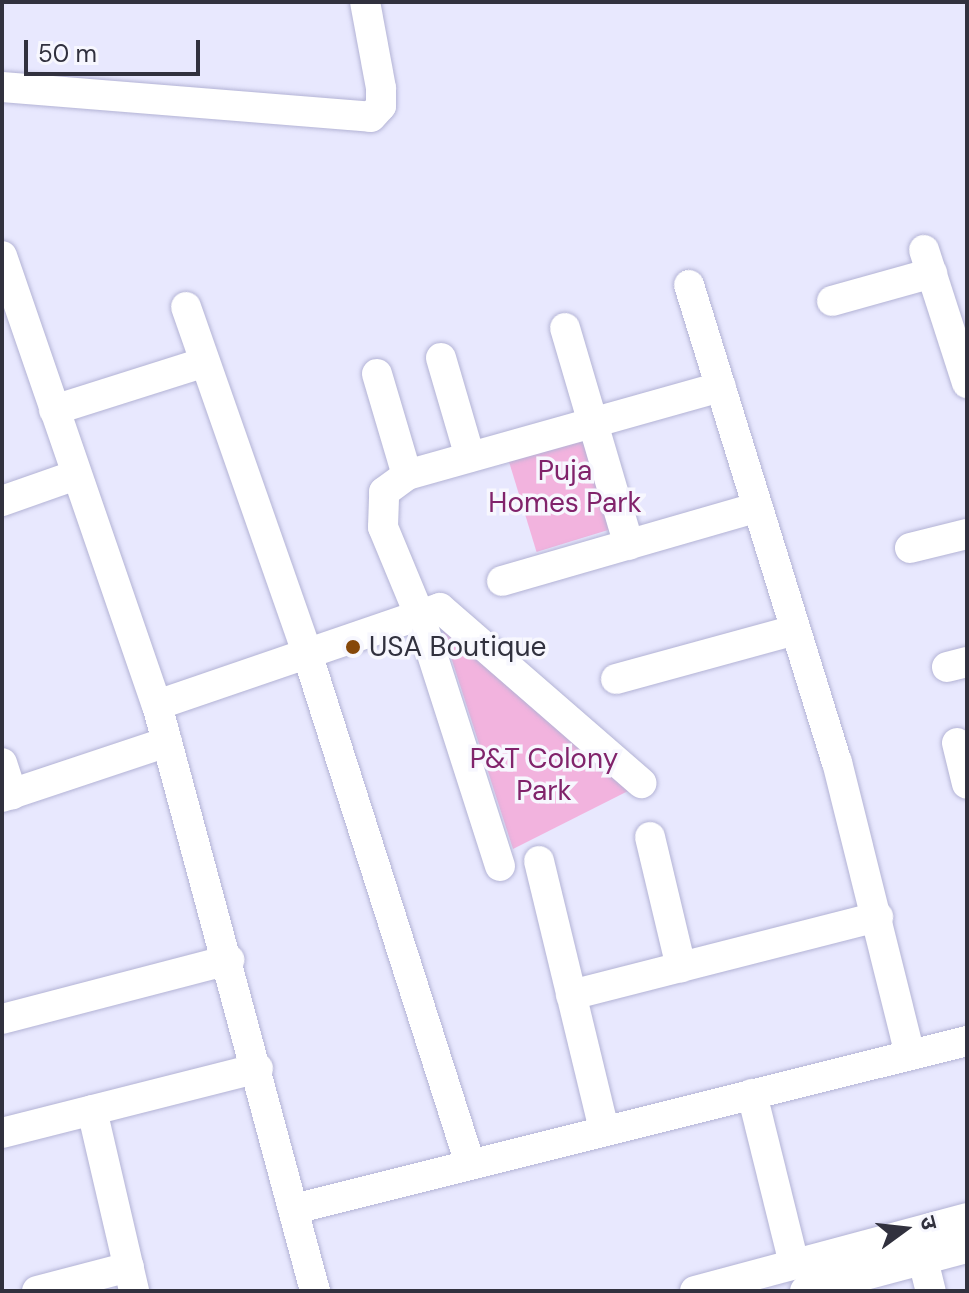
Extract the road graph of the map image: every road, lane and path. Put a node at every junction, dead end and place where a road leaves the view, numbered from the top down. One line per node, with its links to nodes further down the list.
1 (365, 2): 2 (street)
2 (2, 87)
3 (2, 256): 13 (street)
4 (689, 285): 12 (street)
5 (832, 301): 11 (street)
6 (186, 307): 9 (street)
7 (565, 328): 14 (street)
8 (441, 358): 15 (street)
9 (205, 362): 13 (street); 26 (street)
10 (377, 374): 17 (street)
11 (967, 383)
12 (721, 387): 14 (street); 19 (street)
13 (54, 410): 16 (street)
14 (592, 422): 15 (street); 21 (street)
15 (470, 457): 17 (street)
16 (76, 475): 18 (street); 28 (street)
17 (407, 475): 24 (street)
18 (2, 501)
19 (758, 507): 21 (street); 25 (street)
20 (967, 534): 22 (street)
21 (629, 545): 23 (street)
22 (910, 548)
23 (502, 581)
24 (419, 614): 26 (street); 32 (street); 37 (street)
25 (795, 630): 27 (street); 38 (street)
26 (306, 650): 28 (street); 50 (street)
27 (616, 679)
28 (157, 705): 29 (street)
29 (167, 742): 34 (street); 39 (street)
30 (957, 743): 33 (street)
31 (2, 763): 34 (street)
32 (641, 783)
33 (967, 784)
34 (7, 796)
35 (650, 837): 40 (street)
36 (539, 861): 41 (street)
37 (500, 866)
38 (878, 917): 40 (street); 44 (street)
39 (229, 960): 42 (street); 45 (street)
40 (681, 967): 41 (street)
41 (571, 995): 48 (street)
42 (2, 1019)
43 (967, 1041): 44 (street)
44 (910, 1055): 46 (street)
45 (258, 1068): 47 (street); 51 (street)
46 (752, 1094): 48 (street); 55 (street)
47 (92, 1110): 49 (street); 56 (street)
48 (604, 1129): 50 (street)
49 (2, 1133)
50 (470, 1164): 51 (street)
51 (294, 1209): 58 (street)
52 (967, 1218): 55 (street)
53 (967, 1248): 54 (street)
54 (923, 1260): 55 (street); 60 (street)
55 (799, 1278): 59 (street)
56 (131, 1279): 57 (street)
57 (37, 1291)
58 (315, 1291)
59 (695, 1291)
60 (931, 1291)

